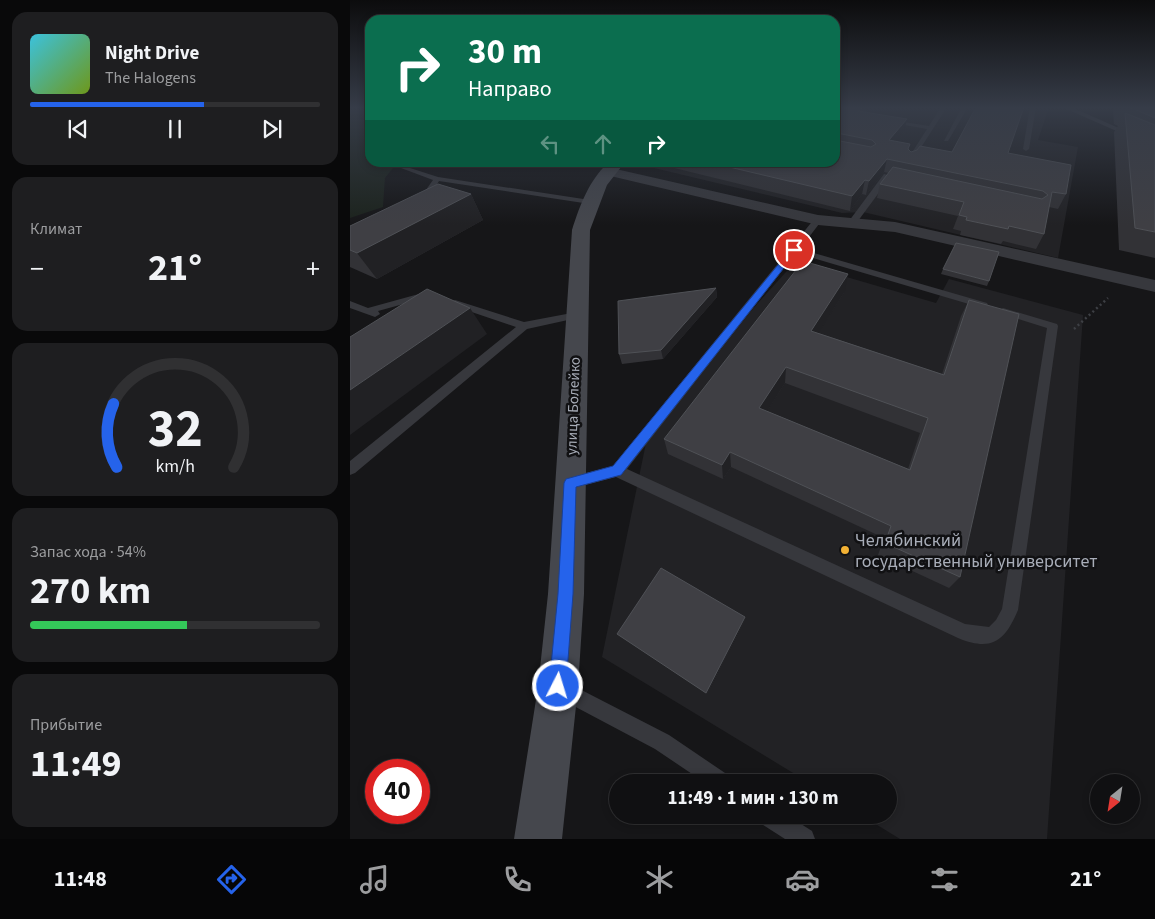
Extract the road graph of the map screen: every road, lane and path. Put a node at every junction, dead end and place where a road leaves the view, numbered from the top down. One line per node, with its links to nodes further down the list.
1 (918, 146): 2 (lane)
2 (908, 162)
3 (406, 167): 6 (lane)
4 (612, 167): 7 (street, улица Болейко); 9 (street)
5 (896, 178): 10 (lane)
6 (437, 179): 7 (lane); 8 (lane)
7 (590, 202): 15 (street, улица Болейко)
8 (417, 208)
9 (818, 220): 10 (street); 11 (lane)
10 (852, 223): 12 (street)
11 (794, 250): 18 (lane); 20 (lane)
12 (1153, 285): 18 (path)
13 (350, 304): 14 (lane)
14 (368, 311): 16 (lane); 17 (lane)
15 (577, 315): 17 (lane); 21 (street, улица Болейко)
16 (385, 318)
17 (524, 326): 19 (lane)
18 (1048, 353): 20 (lane)
19 (350, 469)
20 (617, 471): 21 (lane)
21 (570, 483): 22 (street, улица Болейко)
22 (558, 686): 23 (lane); 25 (street, улица Болейко)
23 (709, 774)
24 (782, 824): 26 (lane)
25 (538, 839)
26 (804, 839)

